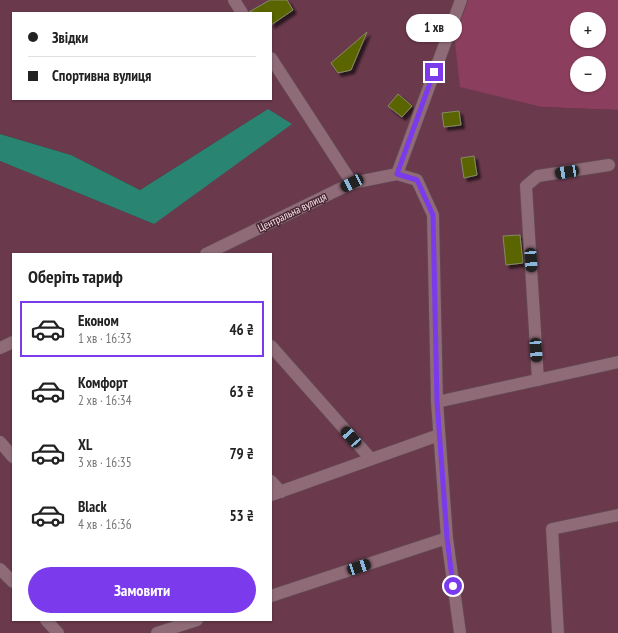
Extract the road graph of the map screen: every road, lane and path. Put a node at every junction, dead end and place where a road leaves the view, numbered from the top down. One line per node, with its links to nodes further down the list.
1 (234, 0): 3 (street)
2 (461, 0): 6 (street)
3 (241, 12)
4 (272, 60): 7 (street)
5 (609, 165): 13 (street)
6 (397, 174): 7 (street, Центральна вулиця); 14 (street)
7 (352, 183): 8 (street, Центральна вулиця)
8 (208, 253)
9 (12, 342): 11 (street)
10 (272, 347): 18 (street)
11 (0, 348)
12 (618, 362): 13 (street)
13 (538, 380): 14 (street)
14 (437, 402): 15 (street)
15 (439, 434): 18 (street); 22 (street)
16 (0, 442): 17 (street)
17 (12, 455)
18 (371, 459): 20 (street)
19 (272, 484): 20 (street)
20 (276, 494)
21 (618, 515): 31 (street)
22 (447, 538): 25 (street); 30 (street)
23 (0, 569): 24 (street)
24 (12, 581)
25 (272, 596)
26 (47, 621): 28 (street)
27 (194, 621): 29 (street)
28 (58, 633)
29 (157, 633)
30 (460, 633)
31 (558, 633)

